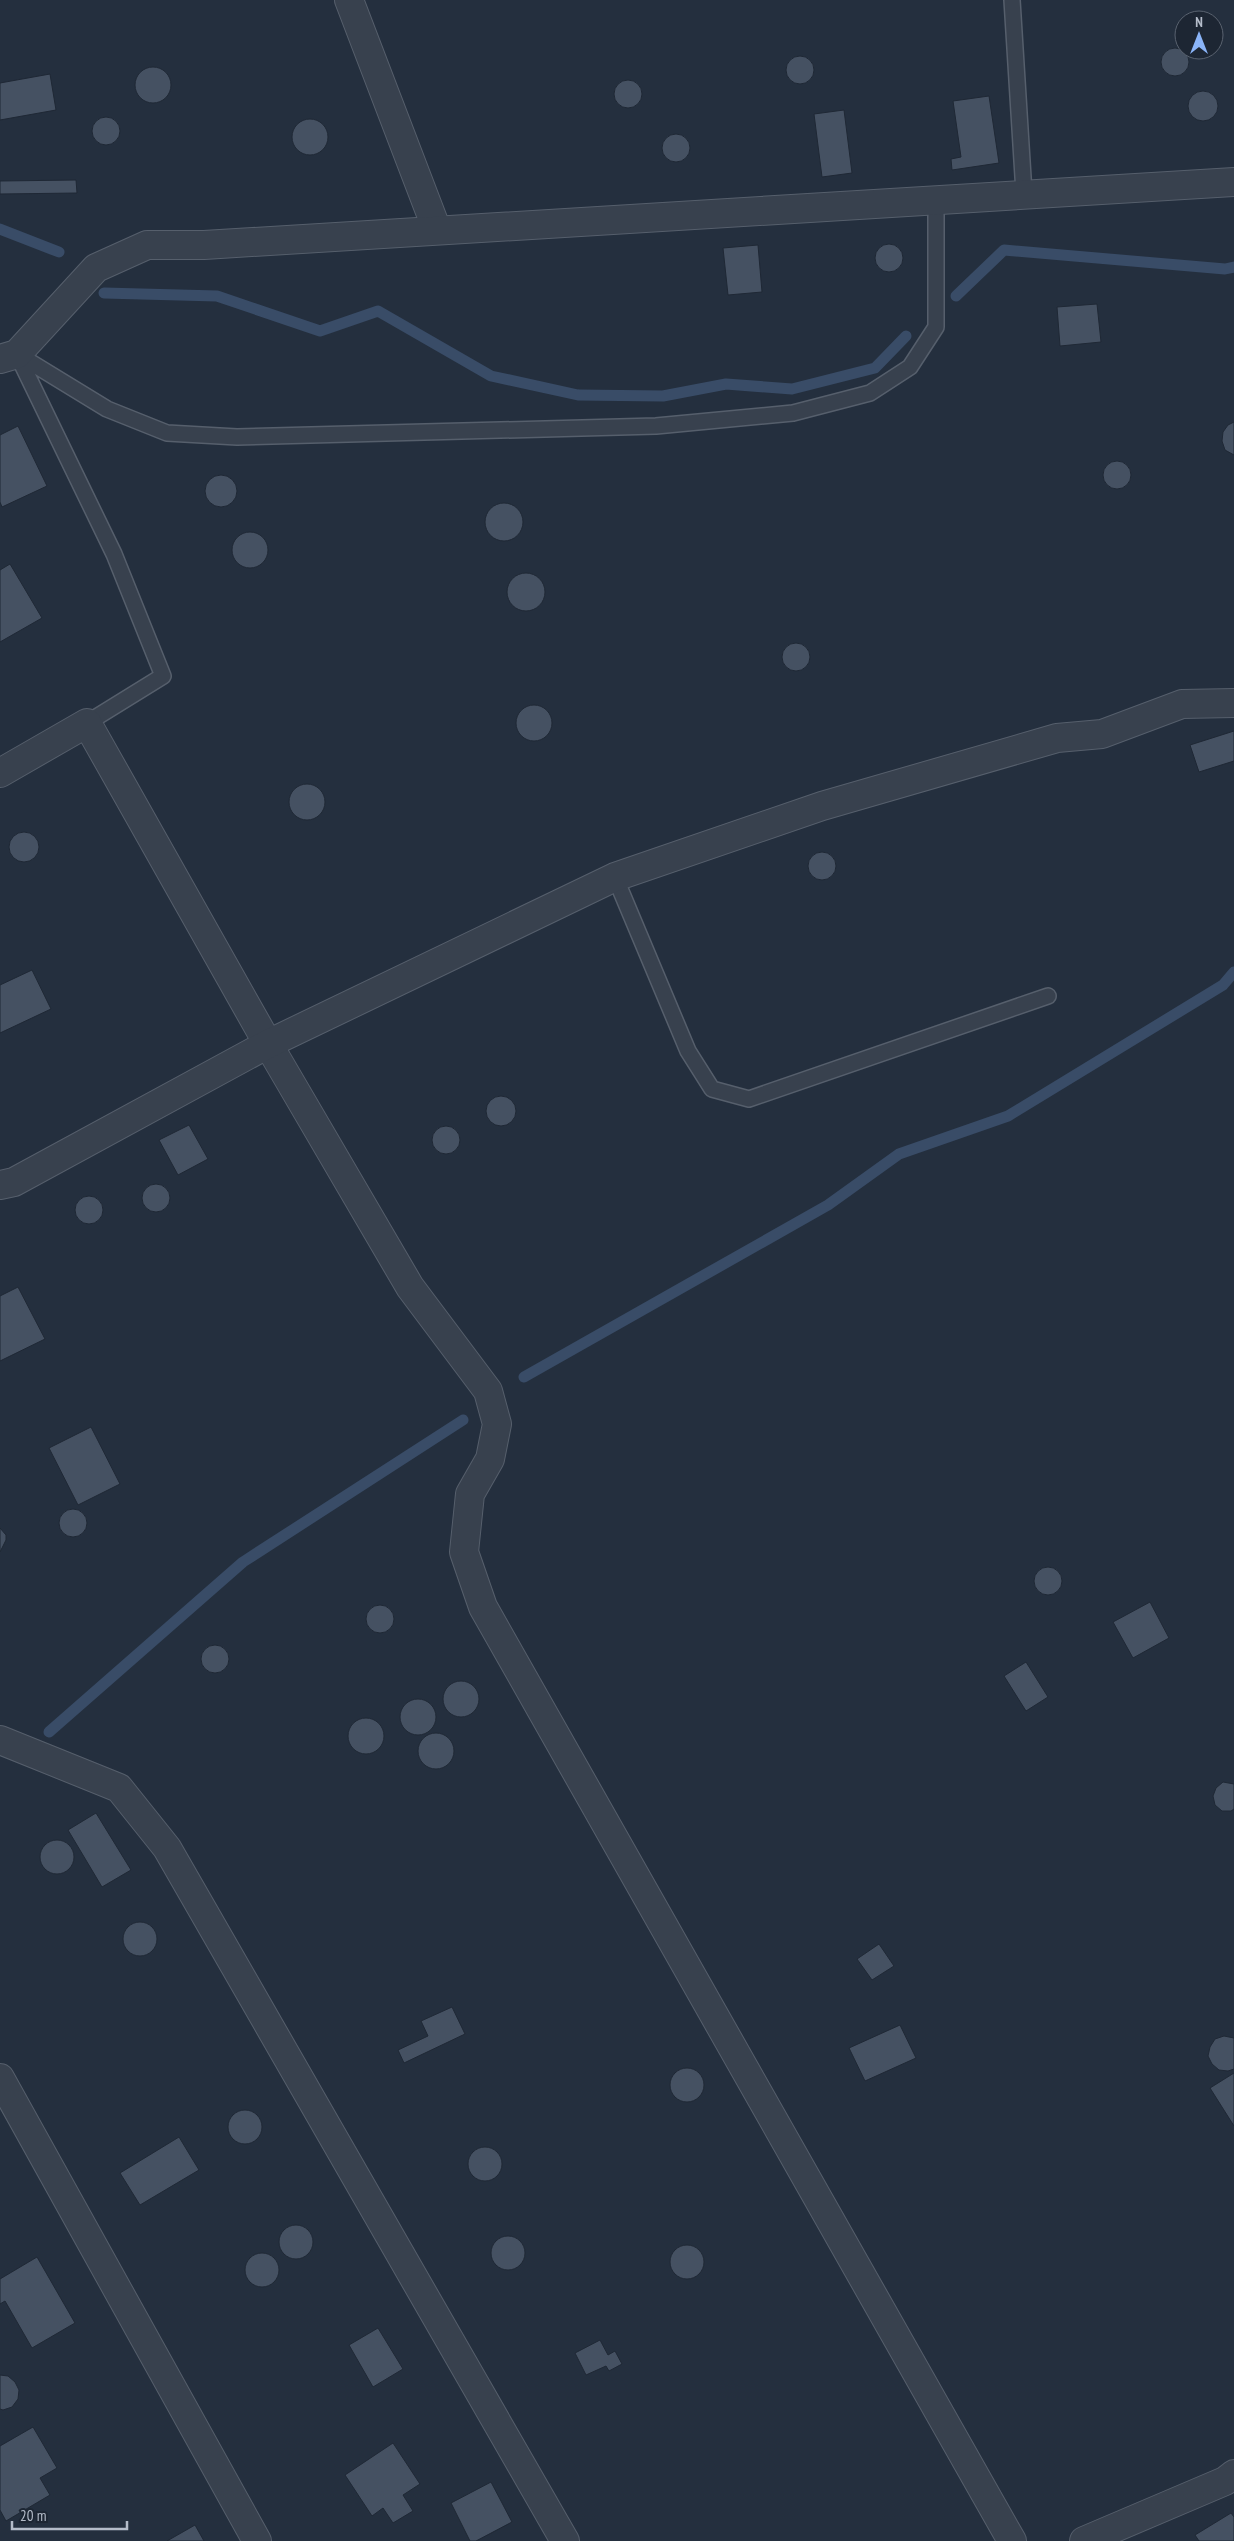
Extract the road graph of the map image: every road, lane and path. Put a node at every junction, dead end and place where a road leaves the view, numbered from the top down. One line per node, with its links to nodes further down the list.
1 (349, 0): 6 (street)
2 (1012, 0): 4 (lane)
3 (1234, 182): 4 (street)
4 (1024, 193): 5 (street)
5 (936, 199): 6 (street); 7 (lane)
6 (437, 230): 7 (street)
7 (9, 356): 9 (lane)
8 (1234, 703): 11 (street)
9 (87, 723): 10 (street); 13 (street)
10 (0, 773)
11 (615, 877): 12 (lane); 13 (street)
12 (1048, 996)
13 (268, 1044): 14 (street); 21 (street)
14 (0, 1185)
15 (0, 1740): 20 (street)
16 (0, 2078): 19 (street)
17 (1234, 2474): 18 (street)
18 (1100, 2538)
19 (257, 2541)
20 (566, 2541)
21 (1012, 2541)

